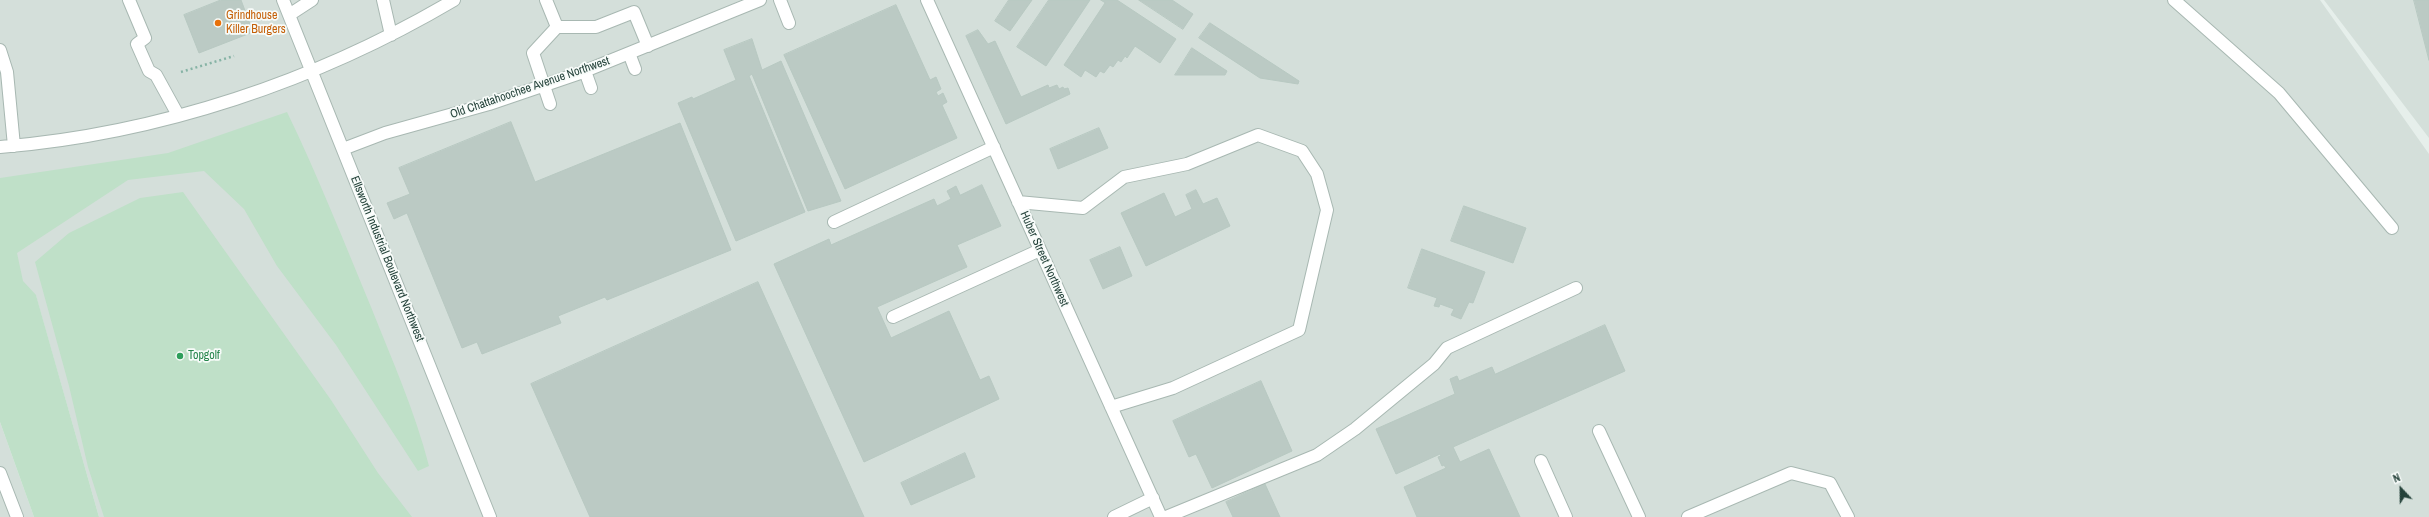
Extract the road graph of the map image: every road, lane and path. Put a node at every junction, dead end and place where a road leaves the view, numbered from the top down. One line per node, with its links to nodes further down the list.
1 (129, 0): 26 (street)
2 (283, 0): 11 (street, Ellsworth Industrial Boulevard Northwest)
3 (312, 0): 11 (street)
4 (383, 0): 14 (street)
5 (454, 0): 14 (street)
6 (546, 0): 13 (street)
7 (760, 0): 15 (street, Old Chattahoochee Avenue Northwest)
8 (780, 0): 12 (street)
9 (927, 0): 28 (street, Huber Street Northwest)
10 (2174, 0): 33 (street)
11 (289, 15): 22 (street, Ellsworth Industrial Boulevard Northwest)
12 (789, 23)
13 (557, 28): 15 (street); 23 (street)
14 (391, 35): 22 (street)
15 (648, 46): 17 (street, Old Chattahoochee Avenue Northwest)
16 (0, 50): 27 (street)
17 (629, 53): 19 (street); 20 (street, Old Chattahoochee Avenue Northwest)
18 (234, 56): 21 (path)
19 (635, 69)
20 (586, 71): 23 (street, Old Chattahoochee Avenue Northwest); 24 (street)
21 (181, 72)
22 (312, 72): 26 (street); 30 (street, Ellsworth Industrial Boulevard Northwest)
23 (544, 86): 25 (street); 30 (street, Old Chattahoochee Avenue Northwest)
24 (591, 88)
25 (550, 104)
26 (178, 115): 27 (street)
27 (14, 146): 29 (street)
28 (994, 147): 31 (street, Huber Street Northwest); 32 (street)
29 (0, 148)
30 (343, 150): 43 (street, Ellsworth Industrial Boulevard Northwest)
31 (1018, 202): 34 (street, Huber Street Northwest); 37 (street)
32 (834, 222)
33 (2392, 228)
34 (1040, 250): 36 (street); 37 (street, Huber Street Northwest)
35 (1576, 288): 46 (street)
36 (893, 317)
37 (1111, 407): 41 (street, Huber Street Northwest)
38 (1599, 431): 48 (street)
39 (1541, 461): 47 (street)
40 (0, 473): 42 (street)
41 (1153, 498): 44 (street); 45 (street, Huber Street Northwest)
42 (18, 517)
43 (490, 517)
44 (1114, 517)
45 (1161, 517)
46 (1166, 517)
47 (1566, 517)
48 (1639, 517)
49 (1688, 517): 50 (street)
50 (1848, 517)

